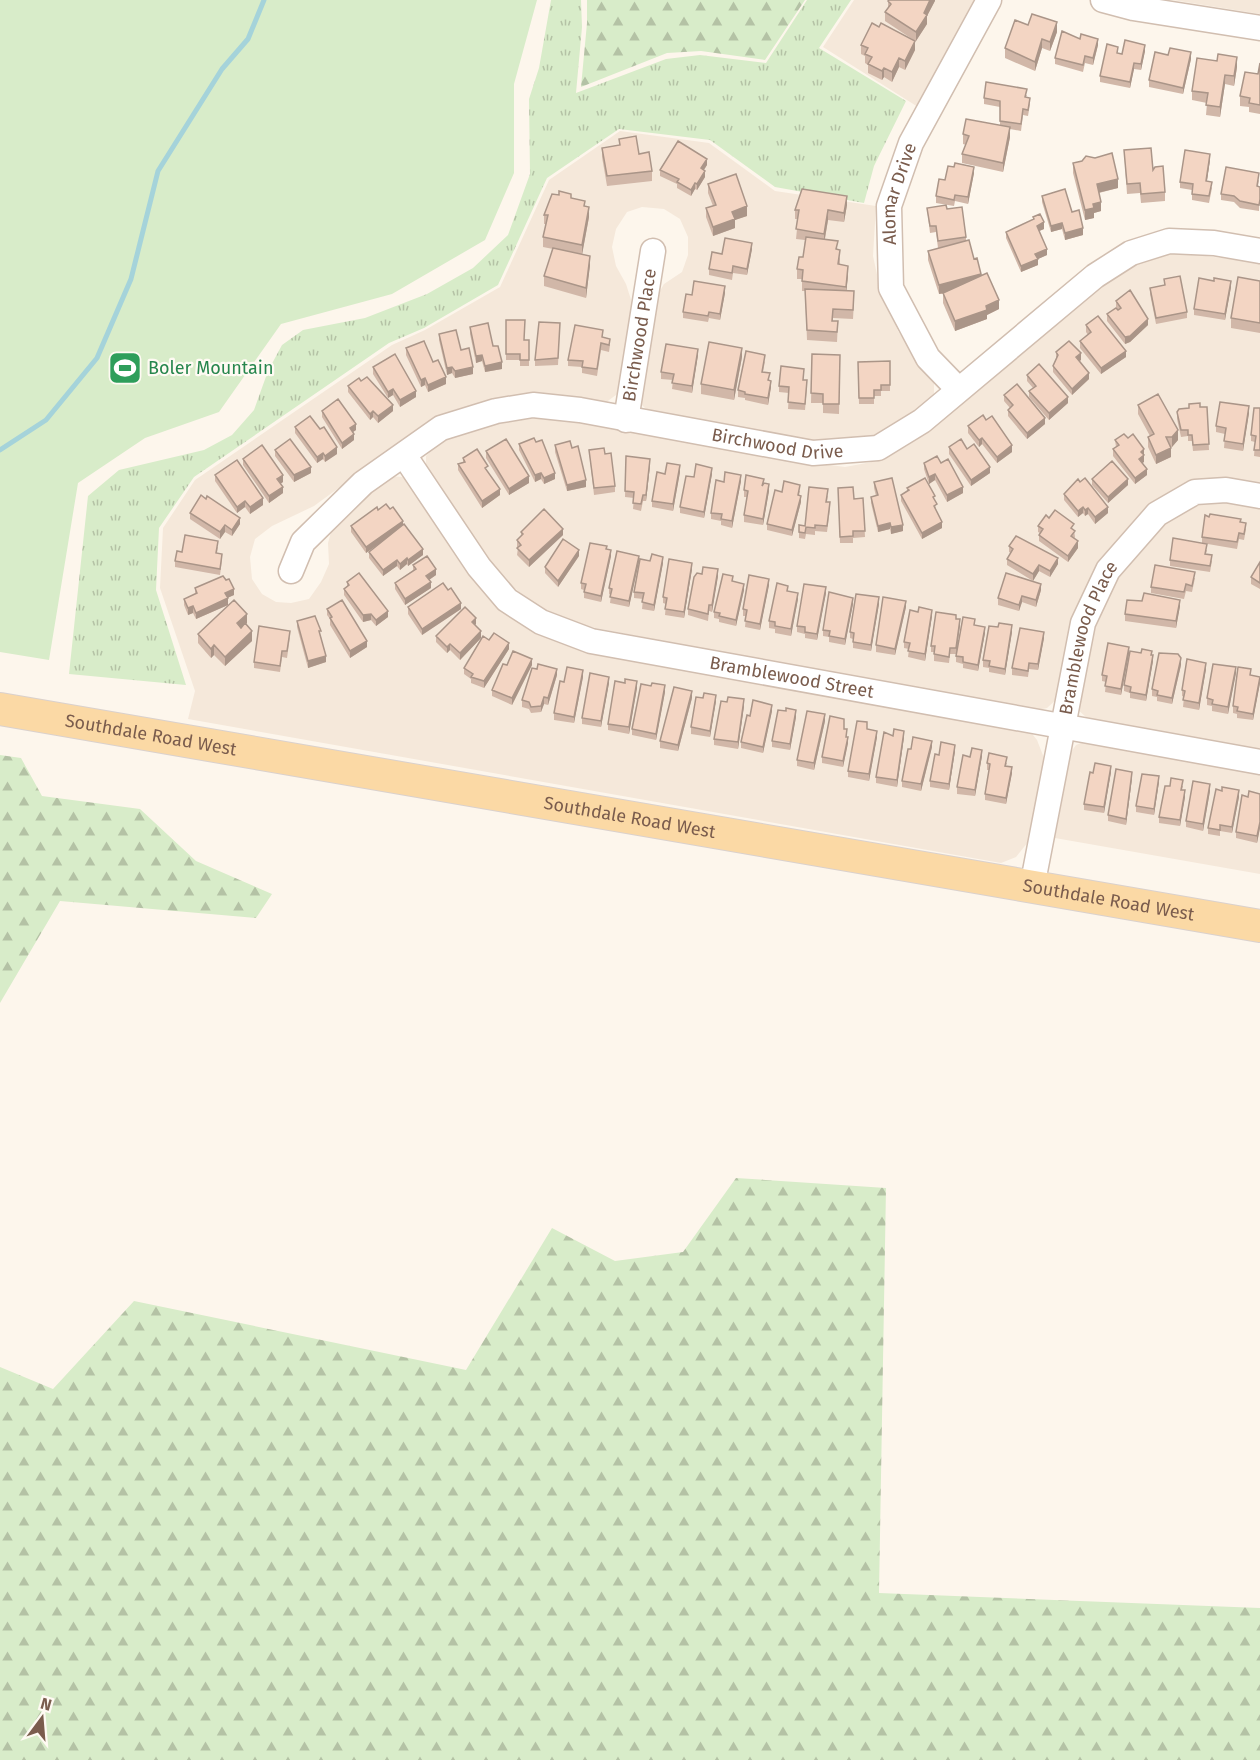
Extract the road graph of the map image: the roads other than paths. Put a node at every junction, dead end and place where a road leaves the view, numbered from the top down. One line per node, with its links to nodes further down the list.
1 (989, 0): 6 (street, Alomar Drive)
2 (1103, 0): 3 (street)
3 (1260, 28)
4 (653, 251): 7 (street, Birchwood Place)
5 (1260, 251): 6 (street, Birchwood Drive)
6 (958, 388): 7 (street, Birchwood Drive)
7 (626, 420): 8 (street, Birchwood Drive)
8 (404, 455): 10 (street, Birchwood Drive); 12 (street, Bramblewood Street)
9 (1260, 496): 12 (street, Bramblewood Place)
10 (291, 571)
11 (0, 709): 14 (main road, Southdale Road West)
12 (1061, 727): 13 (street, Bramblewood Street); 14 (street, Bramblewood Place)
13 (1260, 762)
14 (1032, 887): 15 (main road, Southdale Road West)
15 (1260, 926)

